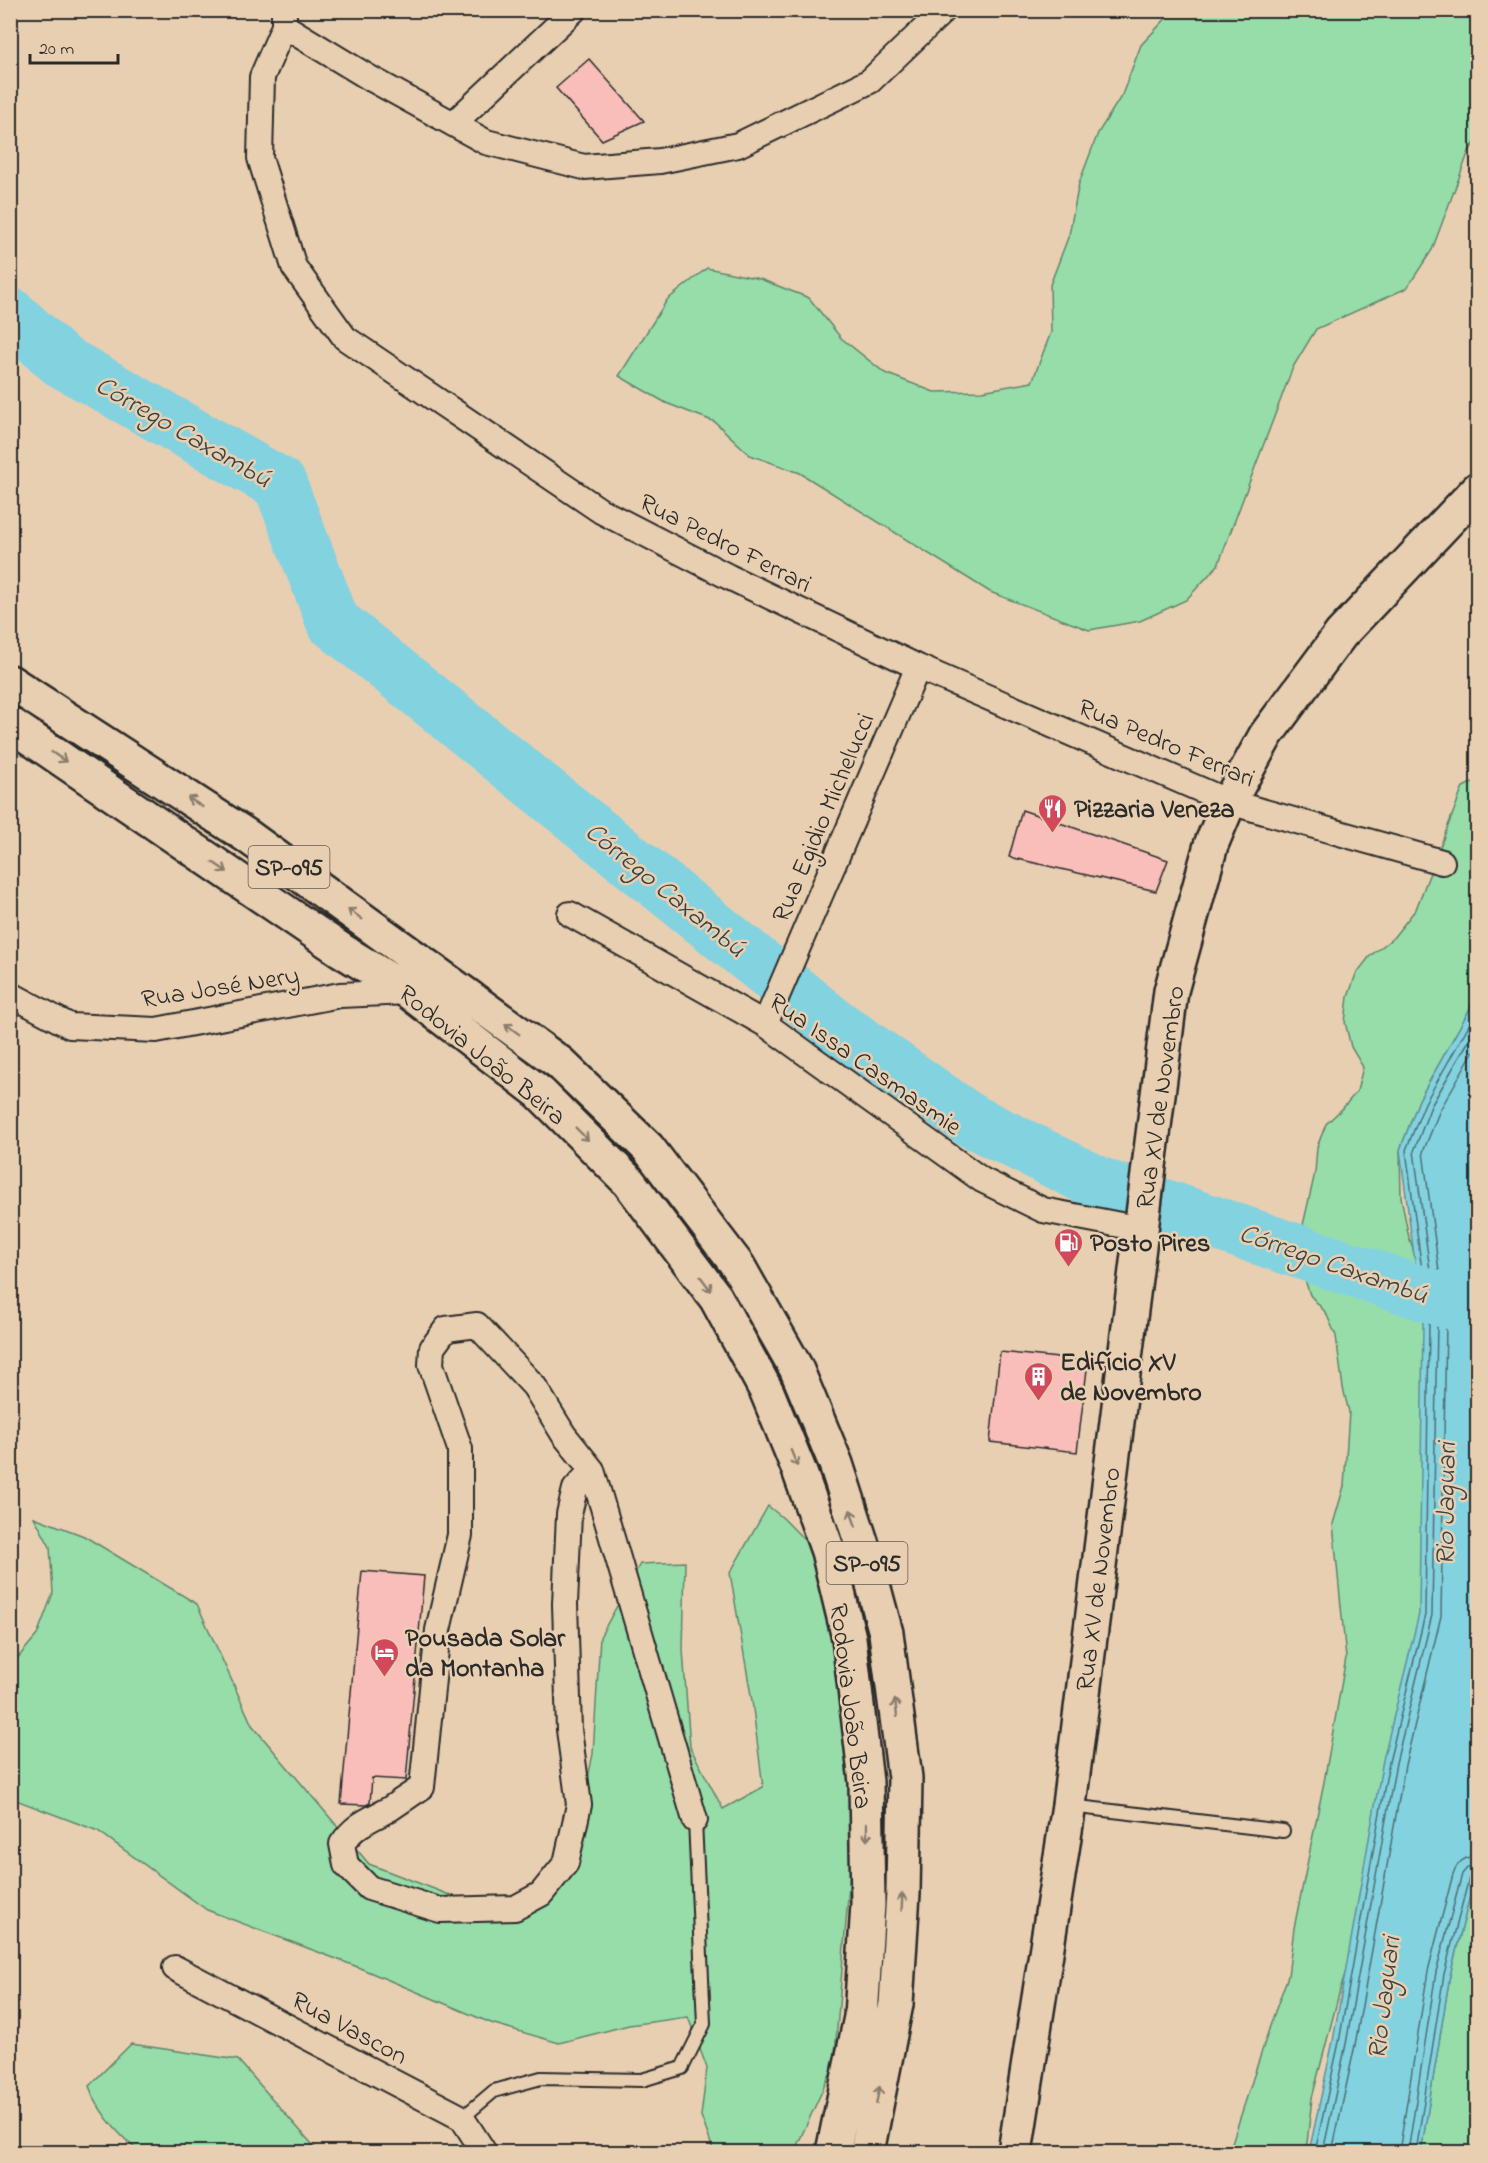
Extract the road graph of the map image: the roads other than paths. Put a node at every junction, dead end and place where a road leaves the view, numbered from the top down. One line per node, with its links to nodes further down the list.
1 (574, 10): 4 (street)
2 (944, 10): 4 (street)
3 (284, 18): 4 (street); 6 (street, Rua Pedro Ferrari)
4 (453, 124)
5 (1478, 489): 9 (main road, Rua XV de Novembro)
6 (918, 667): 9 (street, Rua Pedro Ferrari); 14 (street, Rua Egidio Michelucci)
7 (10, 682): 24 (main road, Rodovia João Beira / SP-095, one-way to 7)
8 (10, 724): 12 (main road, Rodovia João Beira / SP-095, one-way to 12)
9 (1229, 802): 10 (street, Rua Pedro Ferrari); 15 (main road, Rua XV de Novembro)
10 (1442, 862)
11 (570, 914): 14 (street, Rua Issa Casmasmie)
12 (409, 992): 13 (street, Rua José Nery); 23 (main road, Rodovia João Beira / SP-095, one-way to 23)
13 (10, 994)
14 (769, 1014): 15 (street, Rua Issa Casmasmie)
15 (1142, 1225): 17 (main road, Rua XV de Novembro)
16 (592, 1470): 16 (street); 18 (street)
17 (1069, 1805): 19 (lane); 25 (main road, Rua XV de Novembro)
18 (695, 1820): 21 (lane)
19 (1283, 1831)
20 (175, 1968): 21 (street, Rua Vascon)
21 (462, 2118): 22 (street, Rua Vascon)
22 (484, 2152)
23 (833, 2152)
24 (867, 2152)
25 (1015, 2152)

